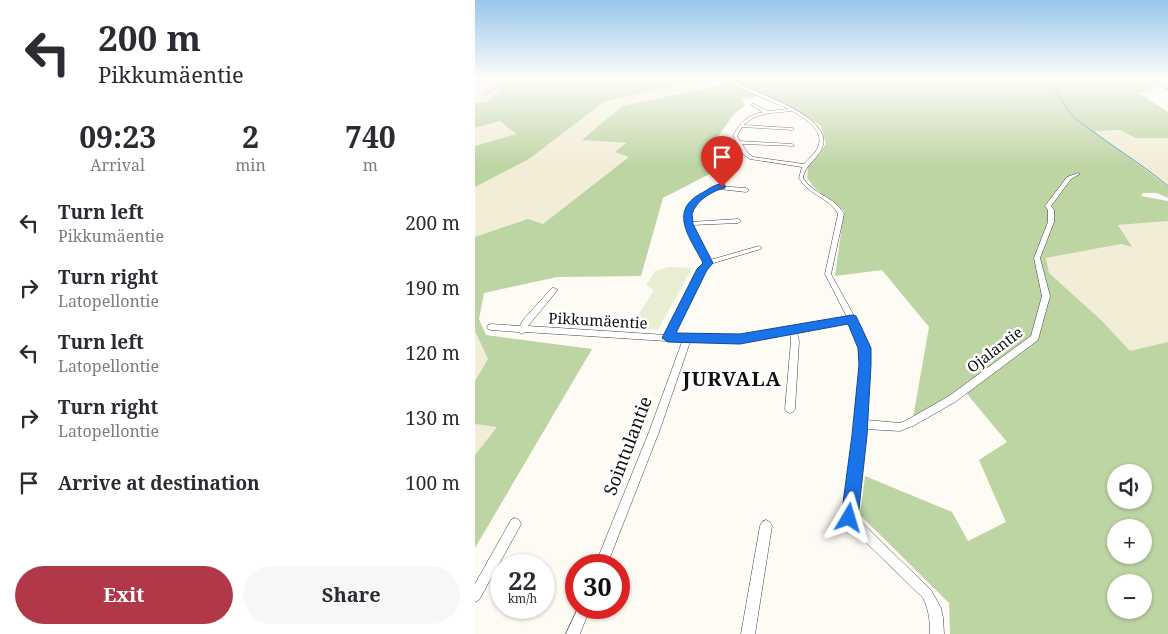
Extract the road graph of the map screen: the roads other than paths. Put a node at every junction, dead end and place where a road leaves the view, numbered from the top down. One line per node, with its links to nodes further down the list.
1 (758, 108): 4 (street)
2 (787, 108): 3 (street)
3 (792, 110): 4 (street); 9 (street)
4 (766, 112): 5 (street)
5 (741, 126): 6 (street); 7 (street)
6 (792, 130)
7 (737, 142): 8 (street); 9 (street)
8 (792, 145)
9 (805, 166): 17 (street)
10 (1078, 174): 24 (street, Ojalantie)
11 (746, 190): 13 (street)
12 (738, 221): 13 (street)
13 (688, 224): 15 (street)
14 (759, 248): 15 (street)
15 (708, 263): 21 (street)
16 (554, 290): 20 (street)
17 (852, 319): 19 (street, Pikkumäentie); 24 (street)
18 (491, 327): 20 (street, Pikkumäentie)
19 (793, 329): 22 (street, Pikkumäentie); 23 (street)
20 (522, 330): 21 (street, Pikkumäentie)
21 (668, 338): 22 (street, Pikkumäentie)
22 (687, 339): 27 (street, Sointulantie)
23 (791, 409)
24 (860, 424): 32 (street)
25 (515, 524): 28 (street)
26 (766, 526): 31 (street)
27 (605, 554)
28 (475, 596)
29 (579, 619): 30 (street)
30 (573, 634)
31 (748, 634)
32 (937, 634)

